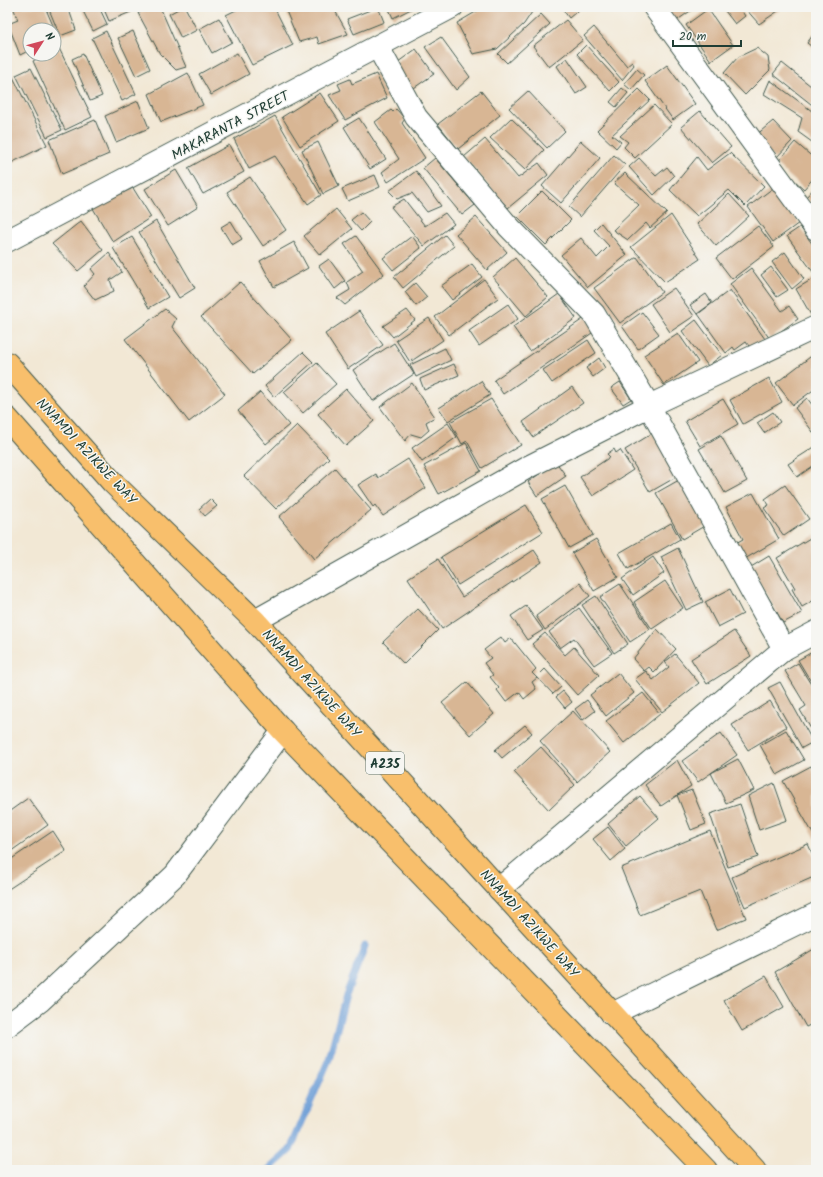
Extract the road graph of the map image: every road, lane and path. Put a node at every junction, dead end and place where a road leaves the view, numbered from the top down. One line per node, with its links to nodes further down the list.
1 (452, 7): 3 (street, MAKARANTA STREET)
2 (654, 7): 4 (street)
3 (378, 47): 5 (street, MAKARANTA STREET); 8 (street)
4 (816, 229)
5 (7, 241)
6 (816, 327): 8 (street)
7 (7, 363): 10 (highway, NNAMDI AZIKWE WAY / A235)
8 (649, 406): 10 (street); 12 (street)
9 (7, 418): 13 (highway)
10 (255, 621): 14 (highway, NNAMDI AZIKWE WAY / A235)
11 (816, 632): 12 (street)
12 (784, 649): 14 (street)
13 (283, 731): 17 (street); 18 (highway)
14 (499, 889): 16 (highway, NNAMDI AZIKWE WAY / A235)
15 (816, 914): 16 (street)
16 (612, 1014): 19 (highway, NNAMDI AZIKWE WAY / A235)
17 (7, 1026)
18 (703, 1169)
19 (755, 1170)

